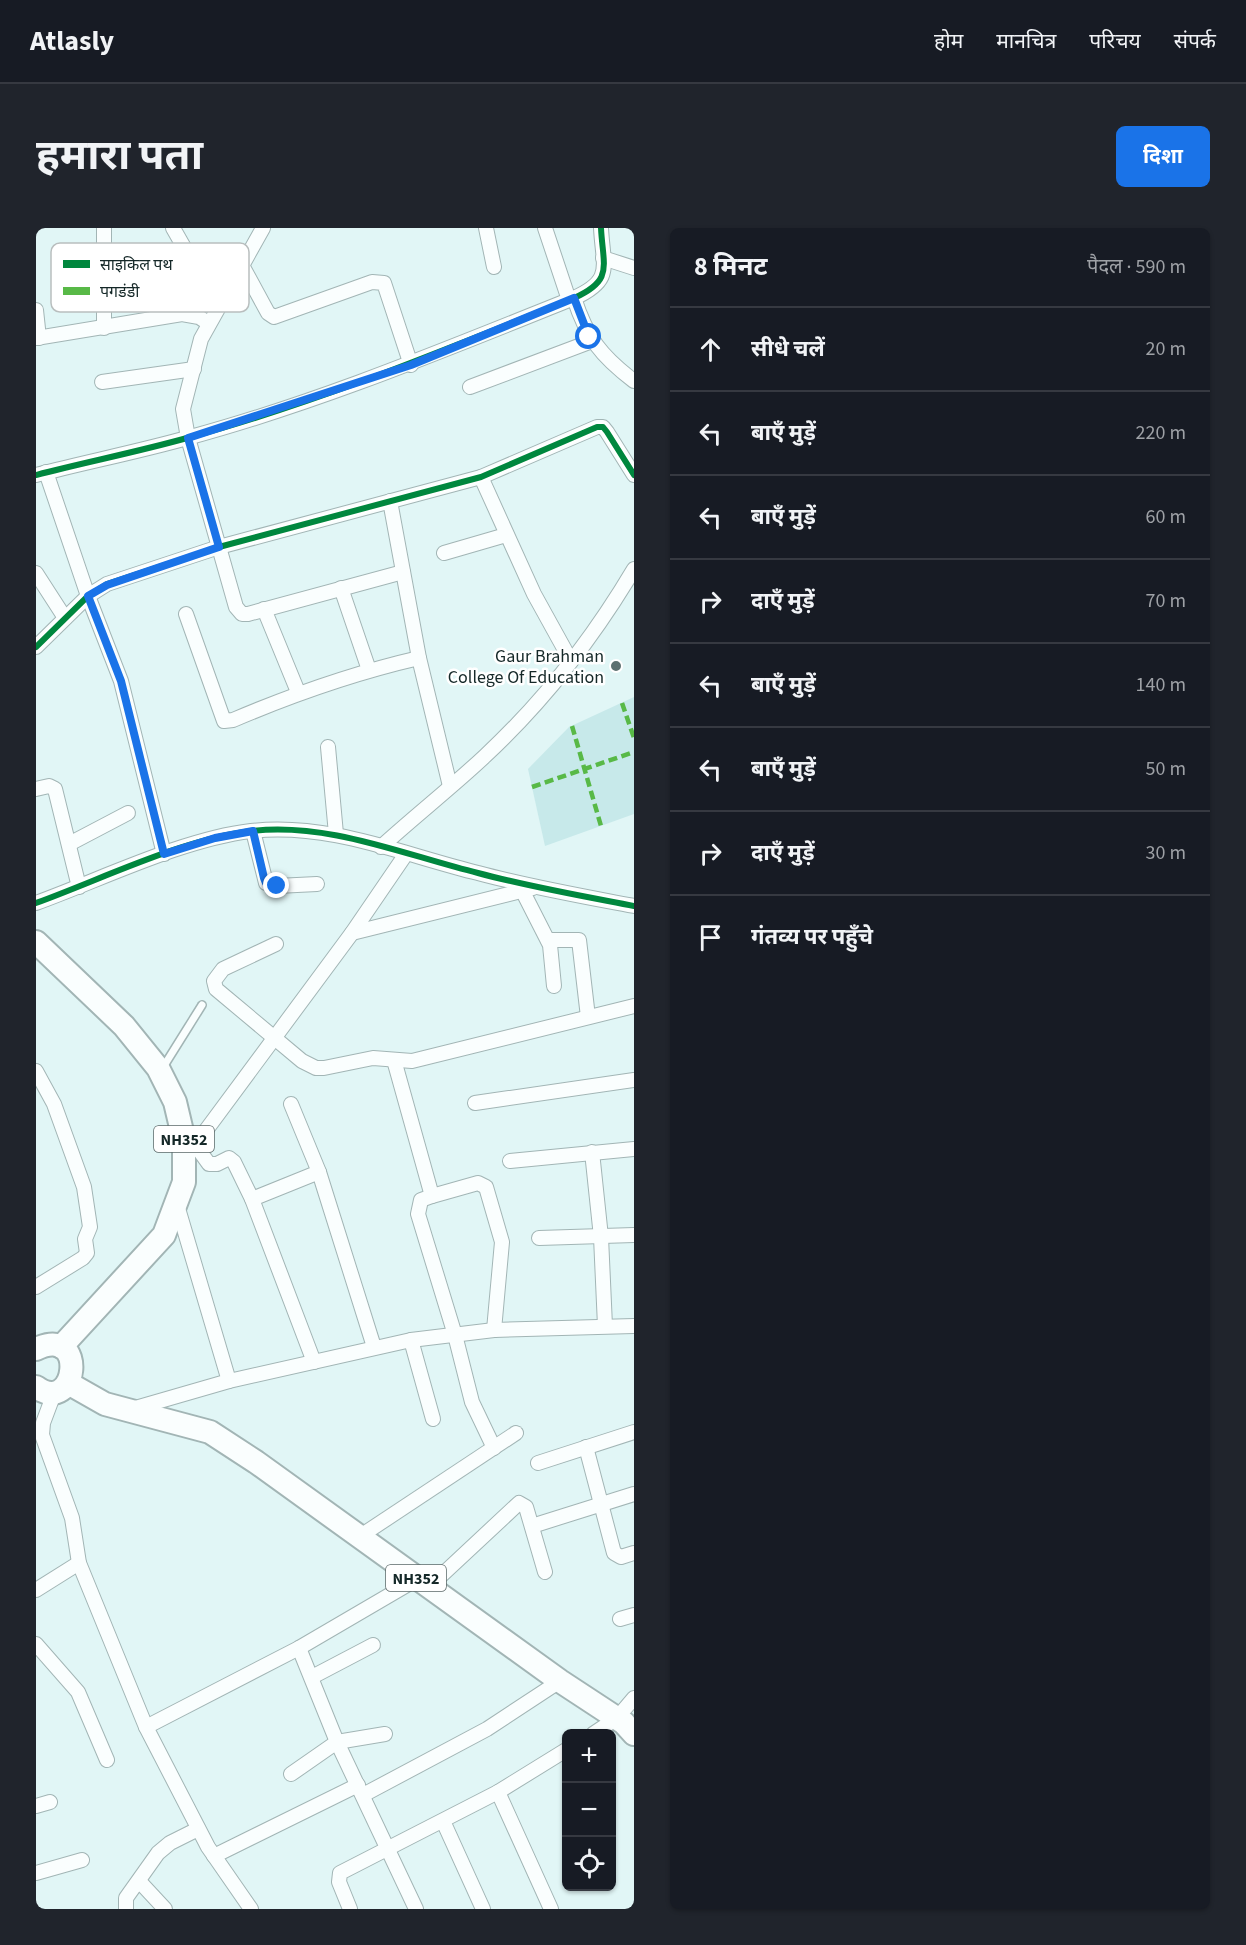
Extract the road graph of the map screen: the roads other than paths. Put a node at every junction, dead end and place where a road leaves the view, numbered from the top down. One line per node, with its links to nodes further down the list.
1 (173, 228): 6 (street)
2 (263, 228): 7 (street)
3 (486, 228): 9 (street)
4 (545, 228): 12 (street)
5 (600, 228): 8 (street)
6 (182, 243)
7 (249, 255)
8 (603, 258): 10 (street); 12 (street)
9 (494, 267)
10 (634, 268)
11 (249, 278): 20 (street)
12 (571, 299): 19 (street); 20 (street)
13 (36, 310): 18 (street)
14 (104, 312): 17 (street)
15 (215, 312): 16 (street)
16 (208, 323): 17 (street); 21 (street)
17 (104, 328): 18 (street)
18 (38, 338)
19 (592, 341): 22 (street); 24 (street)
20 (411, 365): 25 (street)
21 (194, 369): 23 (street); 25 (street)
22 (634, 381)
23 (102, 382)
24 (470, 387)
25 (188, 438): 26 (street); 31 (street)
26 (41, 473): 37 (street)
27 (634, 475): 28 (street)
28 (481, 477): 29 (street); 30 (street)
29 (390, 501): 31 (street); 34 (street)
30 (506, 535): 32 (street); 43 (street)
31 (219, 547): 37 (street); 38 (street)
32 (444, 553)
33 (634, 570): 43 (street)
34 (403, 572): 36 (street); 42 (street)
35 (36, 573): 40 (street)
36 (341, 588): 38 (street); 44 (street)
37 (88, 596): 40 (street); 54 (street)
38 (264, 609): 45 (street)
39 (186, 614): 45 (street)
40 (65, 618): 41 (street)
41 (36, 647)
42 (419, 658): 44 (street); 47 (street)
43 (572, 661): 47 (street)
44 (369, 670): 45 (street)
45 (298, 692)
46 (328, 747): 51 (street)
47 (450, 786): 53 (street)
48 (36, 789): 52 (street)
49 (128, 813): 52 (street)
50 (253, 831): 51 (street); 54 (street); 56 (street)
51 (336, 834): 53 (street)
52 (69, 844): 57 (street)
53 (381, 847): 55 (street)
54 (164, 854): 57 (street)
55 (406, 854): 58 (street); 61 (street)
56 (317, 884)
57 (79, 887): 59 (street)
58 (529, 889): 60 (street); 61 (street); 62 (street)
59 (36, 903)
60 (634, 906)
61 (352, 933): 69 (street)
62 (548, 940): 65 (street); 68 (street)
63 (36, 942): 72 (highway, NH352)
64 (276, 944): 69 (street)
65 (554, 986)
66 (202, 1005): 72 (lane)
67 (634, 1006): 68 (street)
68 (588, 1017): 70 (street)
69 (274, 1037): 70 (street); 78 (street)
70 (394, 1060): 81 (street)
71 (36, 1072): 87 (street)
72 (160, 1072): 78 (highway, NH352)
73 (634, 1080): 74 (street)
74 (475, 1103)
75 (291, 1104): 80 (street)
76 (634, 1149): 77 (street)
77 (592, 1152): 79 (street); 85 (street)
78 (190, 1153): 82 (street); 83 (highway, NH352)
79 (510, 1161)
80 (319, 1172): 82 (street); 94 (street)
81 (432, 1196): 90 (street); 91 (street)
82 (252, 1198): 96 (street)
83 (176, 1204): 93 (highway, NH352); 97 (street)
84 (634, 1234): 85 (street)
85 (601, 1237): 86 (street); 88 (street)
86 (539, 1238)
87 (36, 1287)
88 (605, 1326): 89 (street); 90 (street)
89 (634, 1326)
90 (494, 1330): 91 (street)
91 (455, 1335): 92 (street); 105 (street)
92 (411, 1340): 94 (street); 100 (street)
93 (61, 1347): 95 (highway); 98 (highway)
94 (374, 1347): 96 (street)
95 (36, 1348)
96 (314, 1362): 97 (street)
97 (229, 1381): 99 (street)
98 (53, 1387): 99 (highway, NH352); 101 (street)
99 (127, 1411): 110 (highway, NH352)
100 (433, 1419)
101 (40, 1425): 112 (street)
102 (634, 1432): 104 (street)
103 (516, 1433): 105 (street)
104 (586, 1447): 106 (street); 108 (street)
105 (494, 1448): 110 (street)
106 (538, 1463)
107 (634, 1494): 108 (street)
108 (602, 1504): 109 (street); 111 (street)
109 (532, 1526): 113 (street); 114 (street)
110 (359, 1537): 114 (highway, NH352)
111 (634, 1553)
112 (79, 1563): 115 (street); 123 (street)
113 (545, 1572)
114 (423, 1583): 118 (street); 120 (highway, NH352)
115 (36, 1590)
116 (36, 1644): 128 (street)
117 (373, 1645): 119 (street)
118 (299, 1648): 119 (street); 123 (street)
119 (312, 1677): 126 (street)
120 (560, 1681): 122 (highway, NH352); 130 (street)
121 (634, 1698): 122 (street)
122 (627, 1724): 124 (street)
123 (146, 1728): 135 (street)
124 (610, 1729)
125 (385, 1734): 126 (street)
126 (337, 1743): 129 (street); 130 (street)
127 (562, 1753): 131 (street)
128 (107, 1760)
129 (291, 1774)
130 (360, 1790): 136 (street); 137 (street)
131 (498, 1792): 134 (street); 147 (street)
132 (50, 1802): 133 (street)
133 (36, 1806)
134 (443, 1821): 136 (street); 146 (street)
135 (198, 1828): 137 (street); 140 (street)
136 (390, 1850): 144 (street); 145 (street)
137 (214, 1856): 143 (street)
138 (82, 1860): 139 (street)
139 (36, 1872)
140 (139, 1881): 141 (street); 142 (street)
141 (126, 1909)
142 (165, 1909)
143 (251, 1909)
144 (350, 1909)
145 (416, 1909)
146 (483, 1909)
147 (551, 1909)

